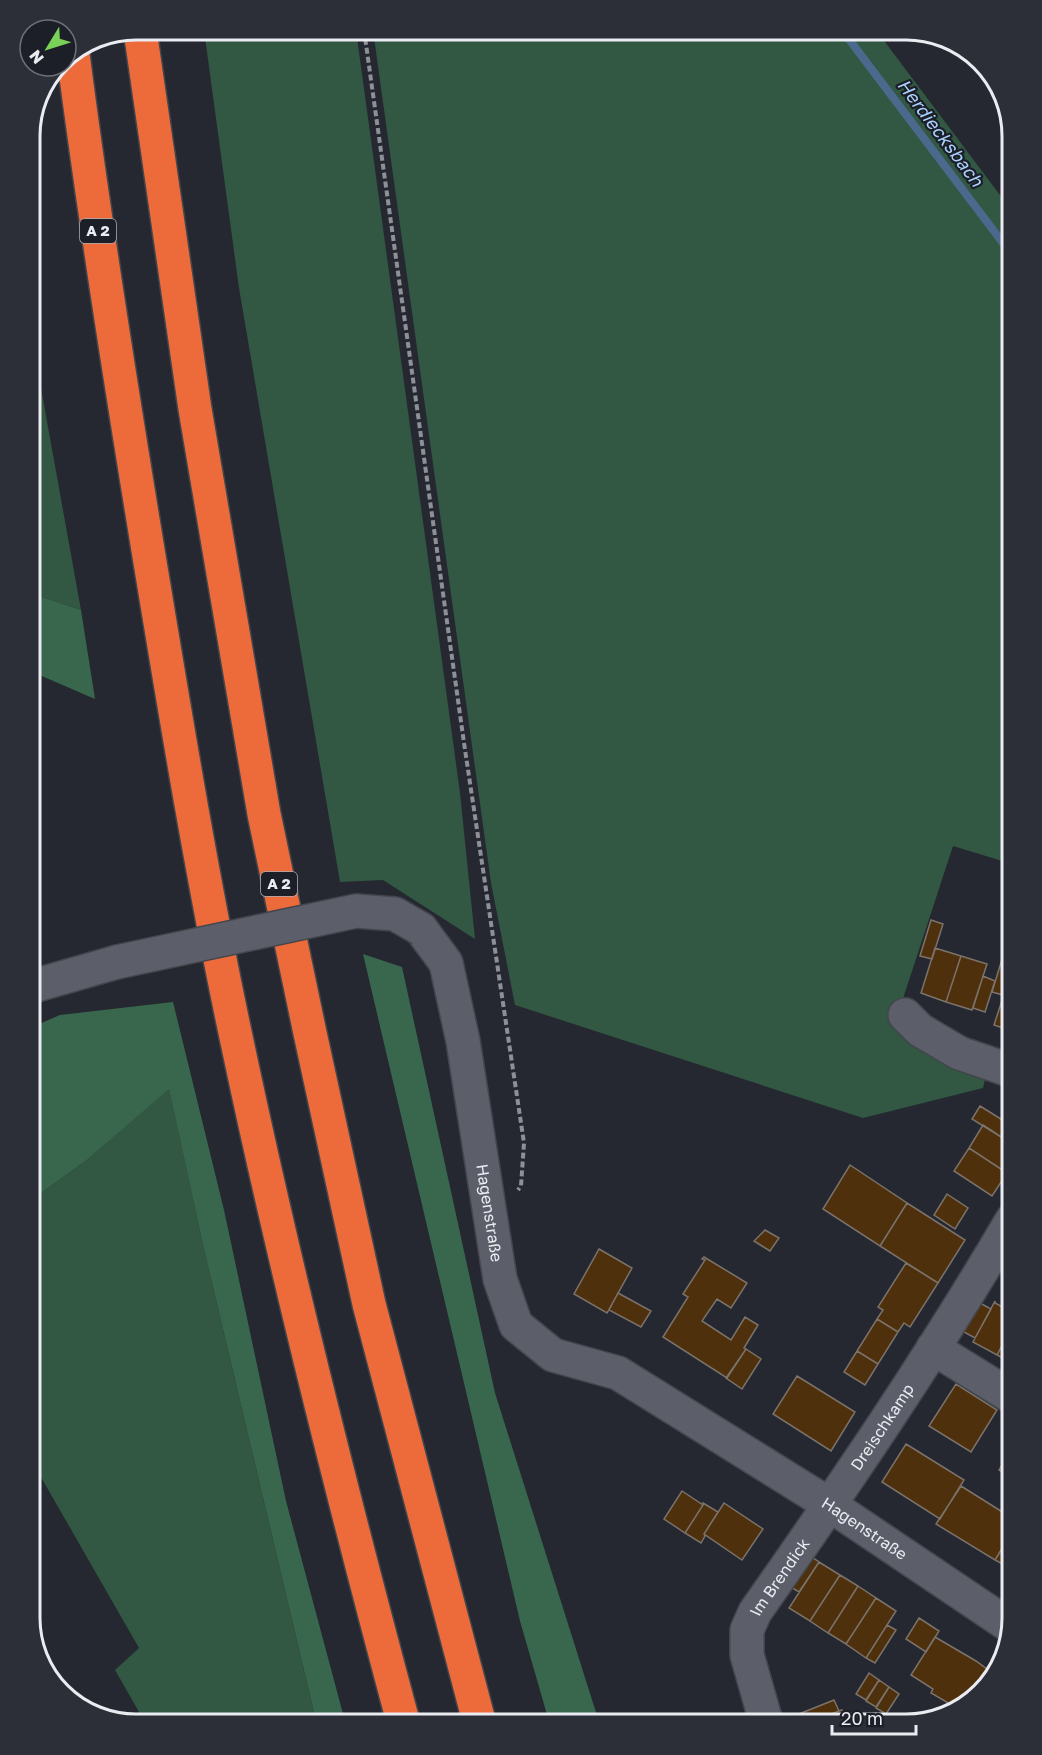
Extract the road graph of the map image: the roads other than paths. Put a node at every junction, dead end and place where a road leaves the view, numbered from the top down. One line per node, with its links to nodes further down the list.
1 (141, 40): 12 (highway, A 2)
2 (76, 78): 11 (highway, A 2)
3 (40, 984): 9 (street, Hagenstraße, bridge)
4 (904, 1015): 5 (street)
5 (1001, 1067)
6 (1001, 1245): 7 (street, Dreischkamp)
7 (933, 1348): 8 (street); 9 (street, Dreischkamp)
8 (1001, 1390)
9 (830, 1505): 10 (street, Hagenstraße); 13 (street, Im Brendick)
10 (1001, 1620)
11 (401, 1714)
12 (477, 1714)
13 (764, 1714)

